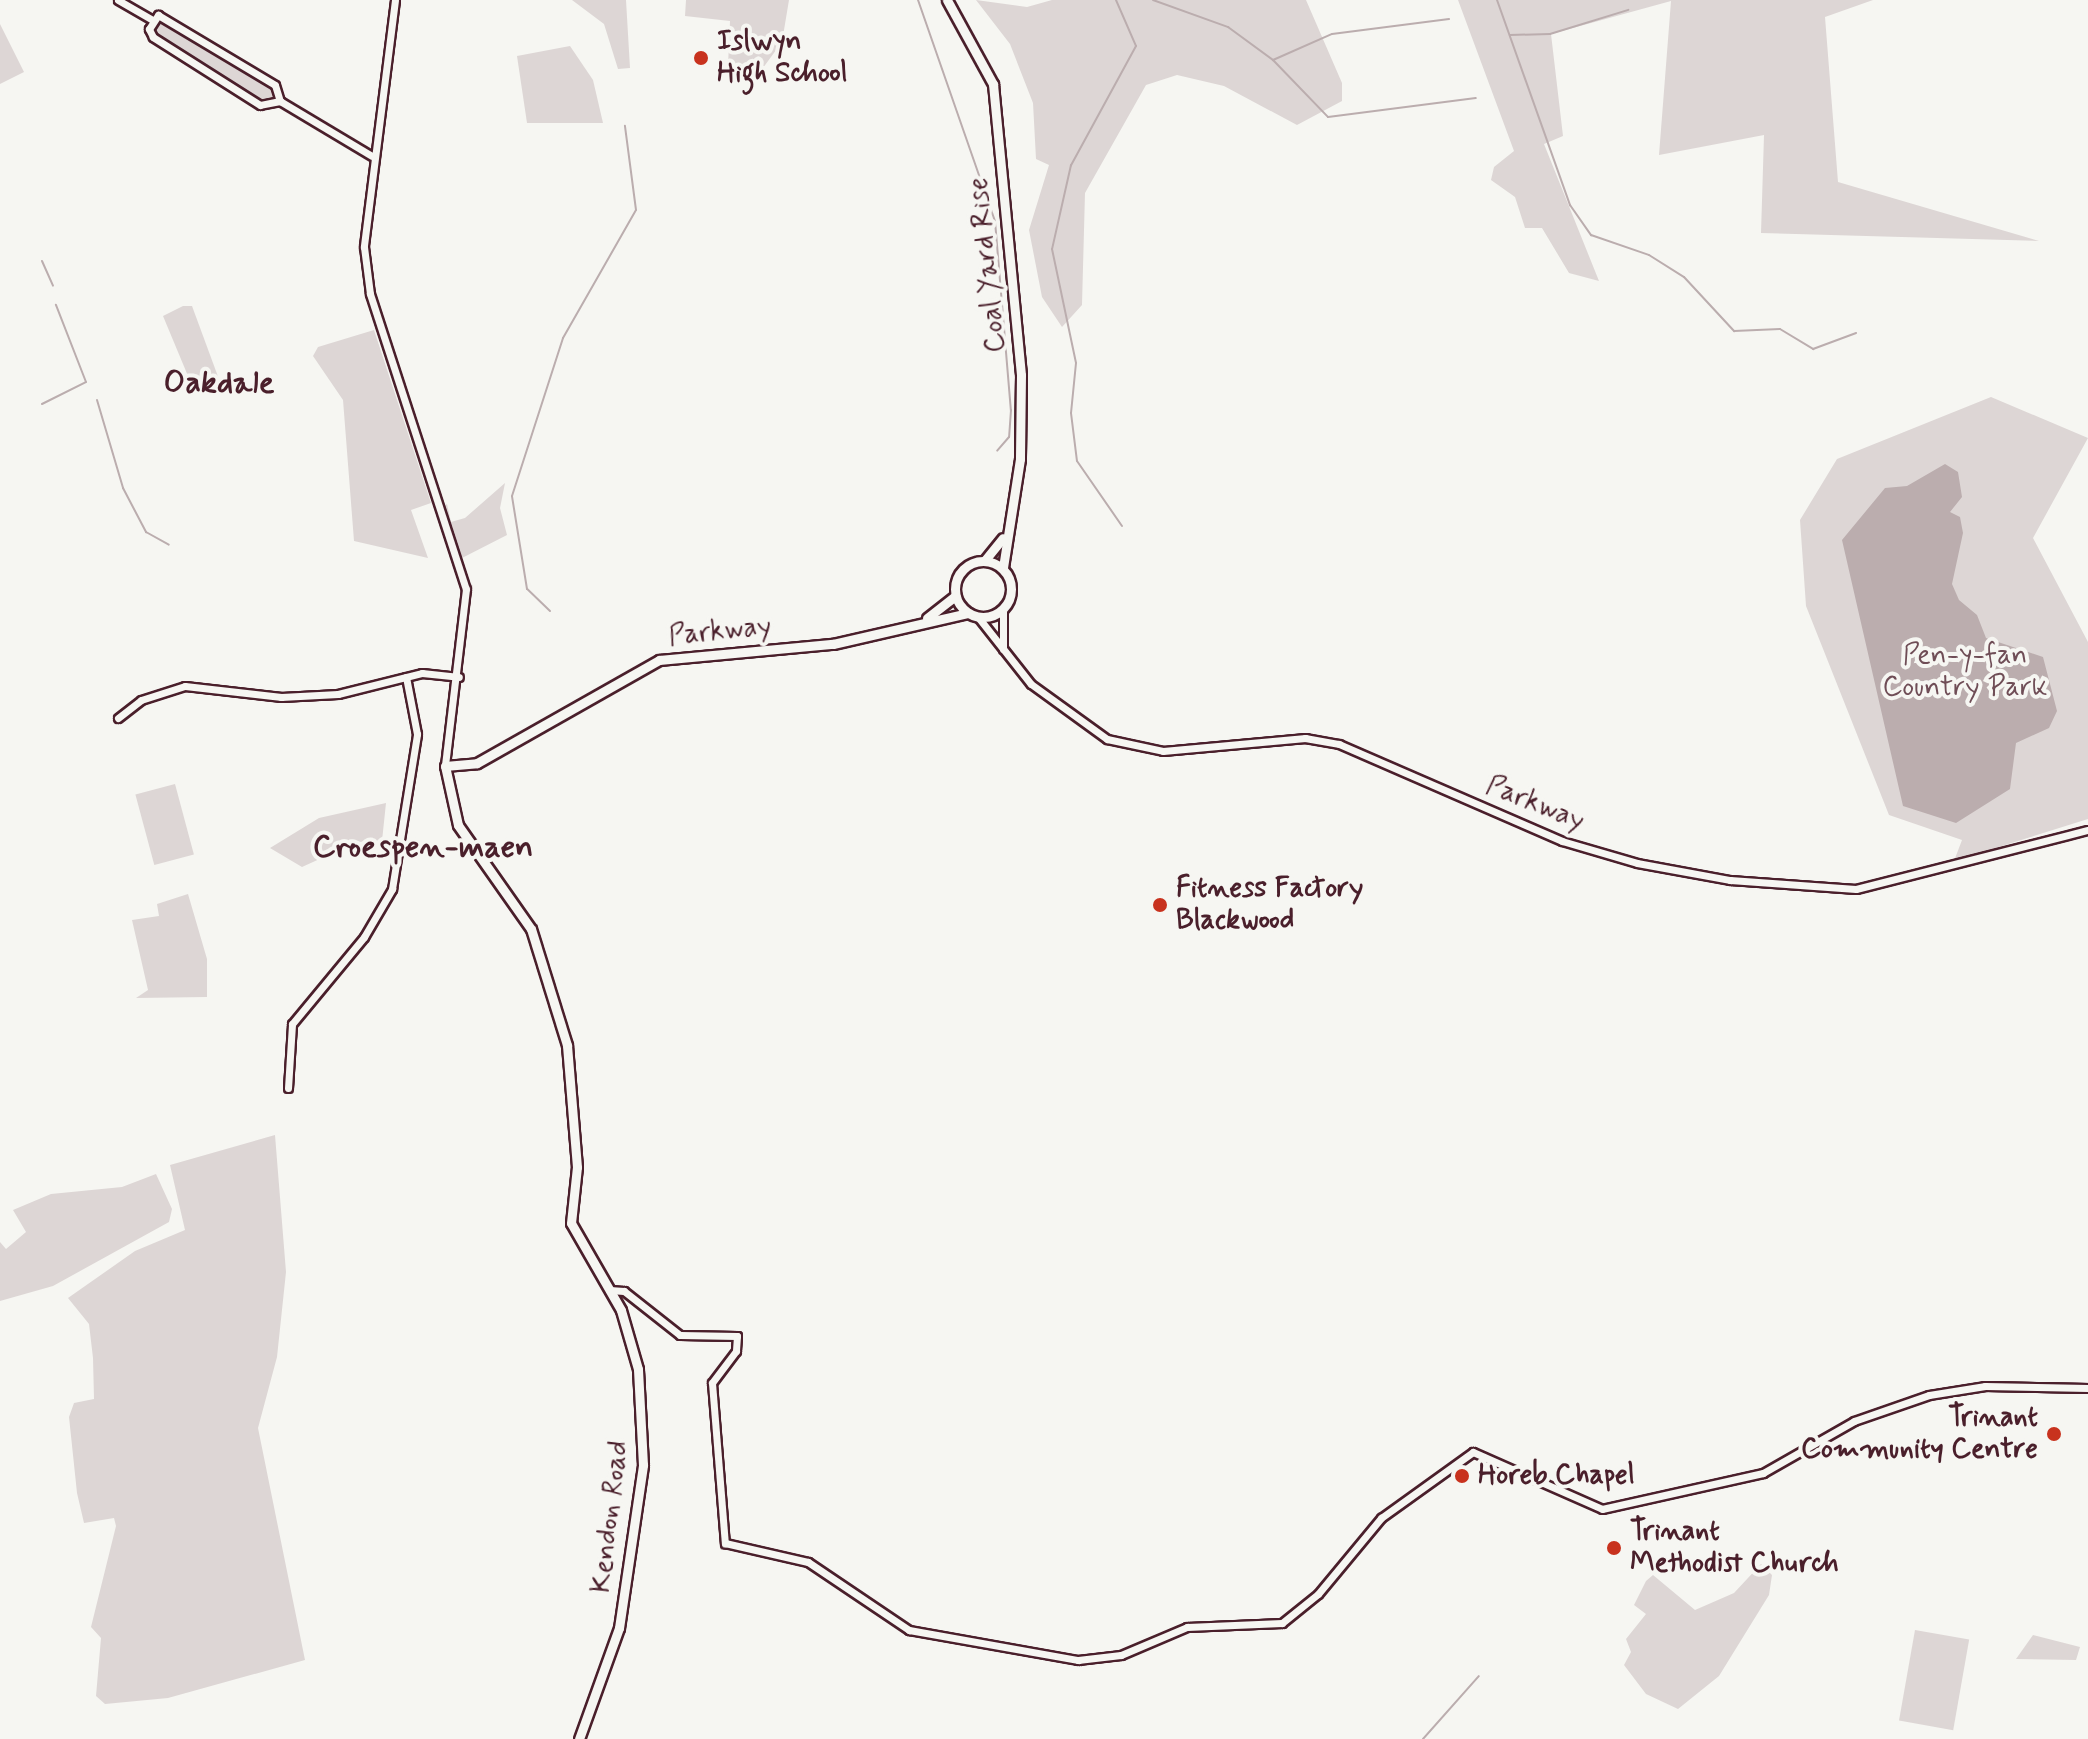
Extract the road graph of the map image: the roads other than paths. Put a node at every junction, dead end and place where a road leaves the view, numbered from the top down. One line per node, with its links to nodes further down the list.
1 (118, 0): 4 (street)
2 (395, 0): 6 (street)
3 (947, 0): 7 (main road, Coal Yard Rise)
4 (155, 18): 5 (street); 5 (street)
5 (280, 101): 6 (street)
6 (372, 156): 16 (street)
7 (1003, 537): 8 (main road, Coal Yard Rise); 9 (main road, Coal Yard Rise)
8 (985, 560): 9 (main road); 10 (main road)
9 (1003, 568): 11 (main road)
10 (955, 596): 12 (main road); 13 (main road)
11 (1003, 609): 12 (main road); 14 (street)
12 (973, 615): 13 (main road); 14 (street, Parkway)
13 (927, 618): 18 (main road, Parkway)
14 (1003, 651): 19 (street, Parkway)
15 (406, 677): 16 (street); 17 (street); 20 (street)
16 (459, 677): 18 (street)
17 (118, 718)
18 (445, 766): 21 (main road, Kendon Road)
19 (2088, 830)
20 (288, 1088)
21 (609, 1290): 22 (street); 23 (main road, Kendon Road)
22 (2088, 1388)
23 (579, 1739)

